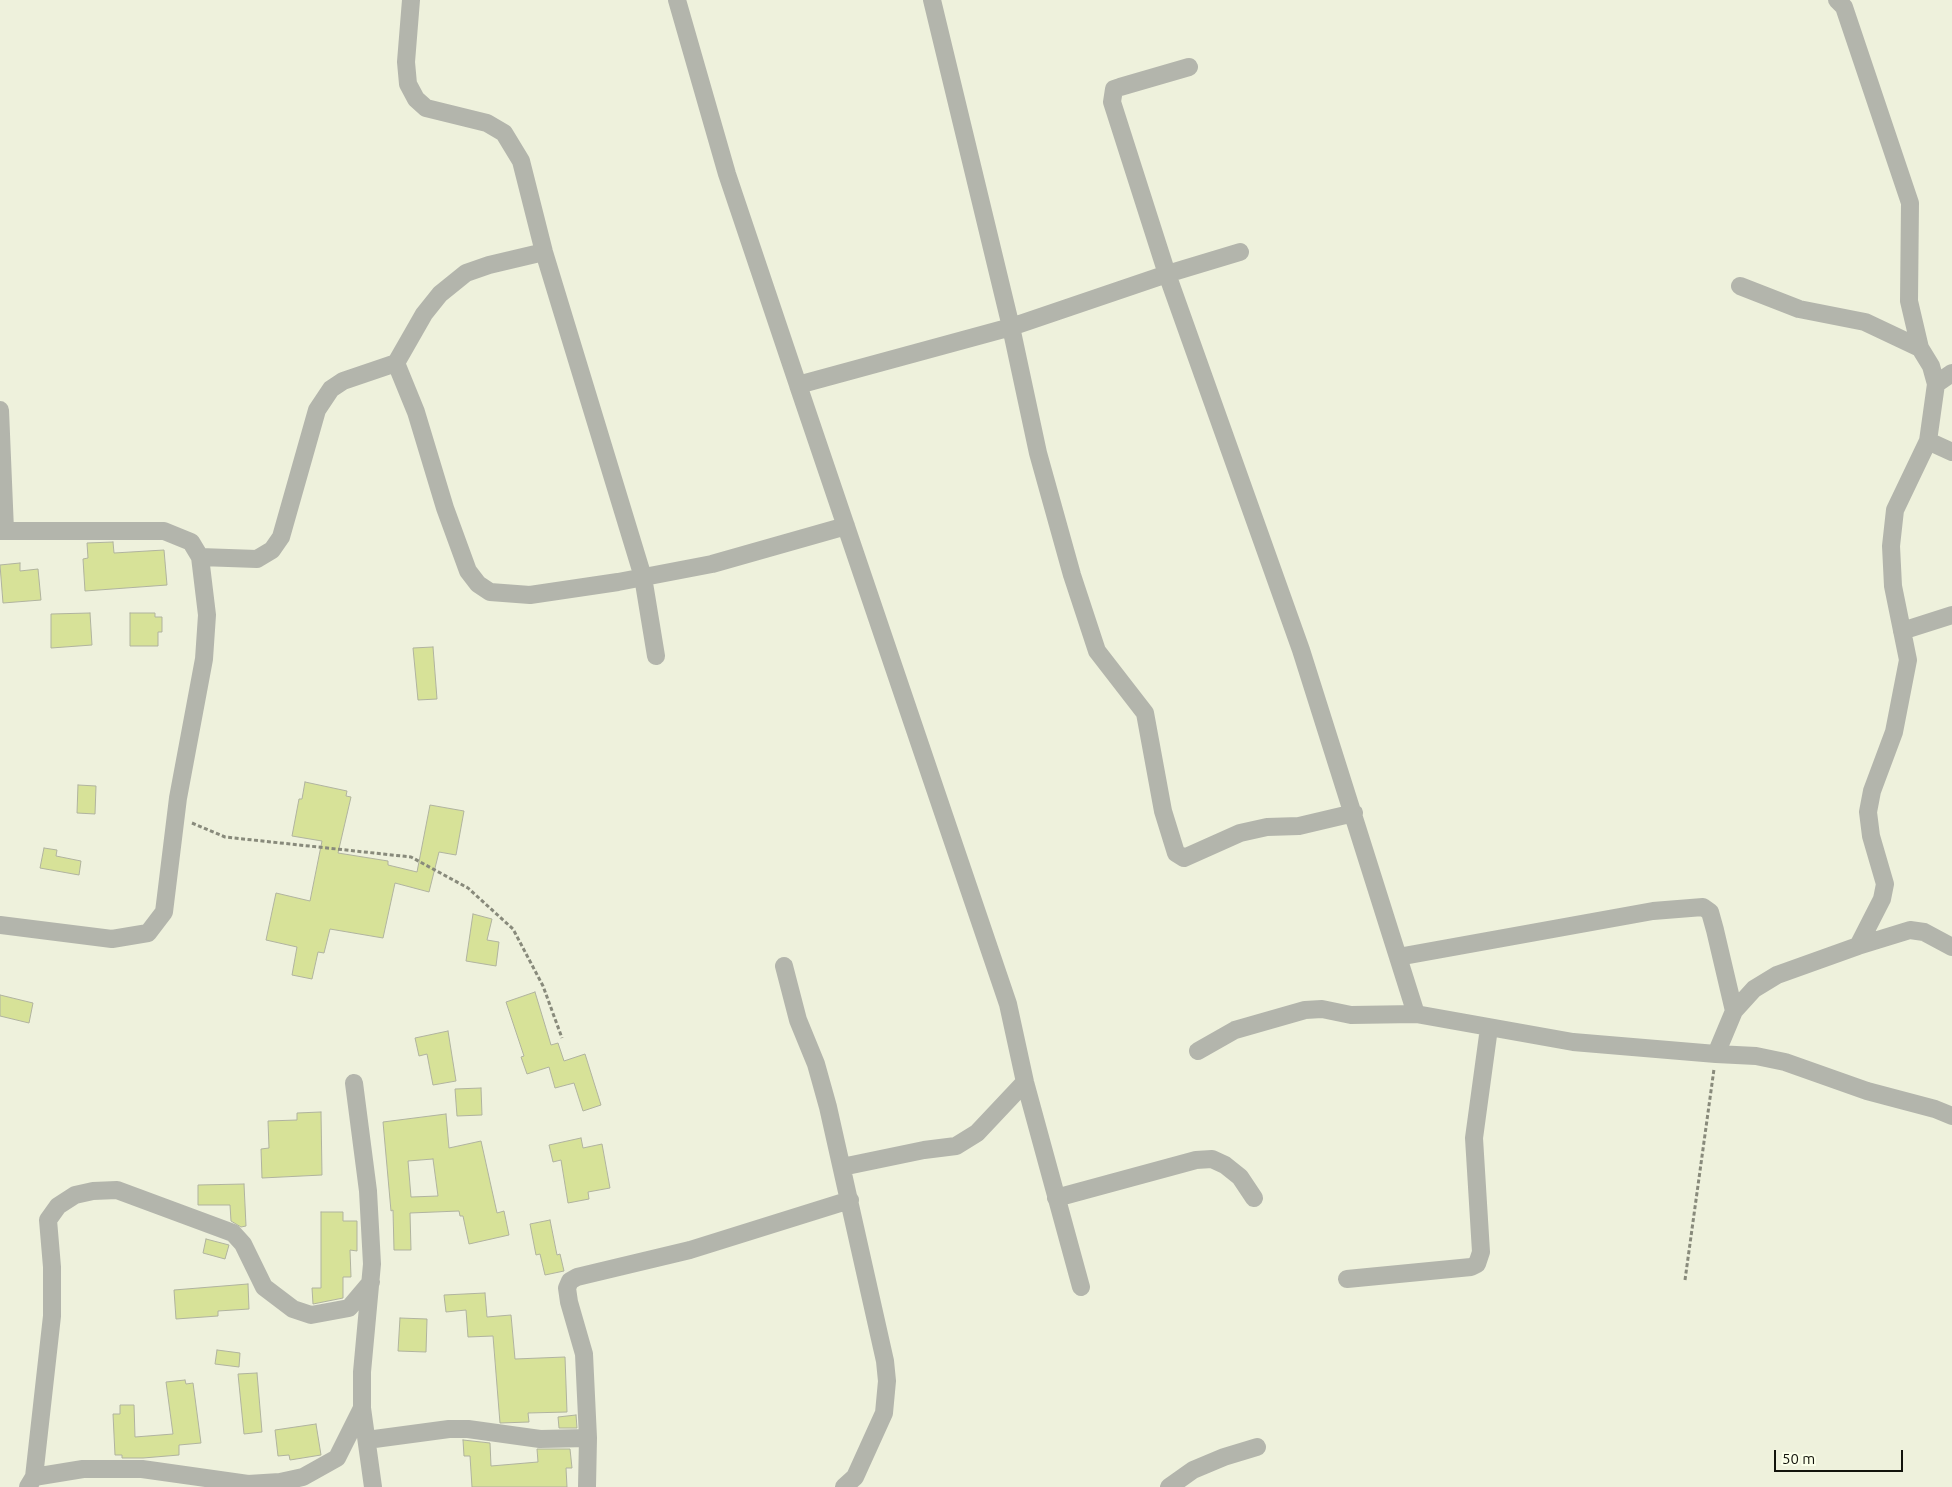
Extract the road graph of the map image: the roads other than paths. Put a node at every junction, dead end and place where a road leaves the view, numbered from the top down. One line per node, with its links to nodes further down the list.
1 (411, 0): 6 (street)
2 (678, 0): 15 (street)
3 (932, 0): 10 (street)
4 (1837, 0): 11 (street)
5 (1189, 67): 8 (street)
6 (544, 252): 12 (street); 22 (street)
7 (1240, 252): 8 (street)
8 (1167, 274): 10 (street); 26 (street)
9 (1740, 286): 11 (street)
10 (1011, 327): 15 (street); 26 (street)
11 (1920, 348): 14 (street)
12 (396, 363): 21 (street); 22 (street)
13 (1952, 373): 14 (street)
14 (1936, 384): 17 (street)
15 (798, 385): 19 (street)
16 (0, 410): 20 (street)
17 (1928, 440): 18 (street); 24 (street)
18 (1952, 452)
19 (846, 526): 22 (street); 37 (street)
20 (3, 531): 21 (street)
21 (200, 557): 27 (street)
22 (643, 577): 25 (street)
23 (1952, 616): 24 (street)
24 (1902, 631): 28 (street)
25 (656, 656)
26 (1354, 813): 30 (street)
27 (0, 925)
28 (1858, 946): 29 (street); 32 (street)
29 (1952, 947)
30 (1398, 957): 32 (street); 33 (street)
31 (784, 966): 40 (street)
32 (1734, 1011): 36 (street)
33 (1416, 1014): 34 (street); 35 (street)
34 (1489, 1028): 36 (street); 44 (street)
35 (1198, 1051)
36 (1716, 1054): 39 (street)
37 (1025, 1082): 40 (street); 41 (street)
38 (354, 1083): 45 (street)
39 (1952, 1116)
40 (842, 1167): 43 (street)
41 (1056, 1198): 42 (street); 46 (street)
42 (1254, 1198)
43 (850, 1200): 48 (street); 54 (street)
44 (1347, 1279)
45 (370, 1282): 47 (street); 51 (street)
46 (1081, 1287)
47 (362, 1408): 49 (street); 51 (street)
48 (588, 1438): 49 (street); 53 (street)
49 (367, 1440): 52 (street)
50 (1257, 1447): 55 (street)
51 (31, 1482)
52 (373, 1487)
53 (587, 1487)
54 (844, 1487)
55 (1169, 1487)

